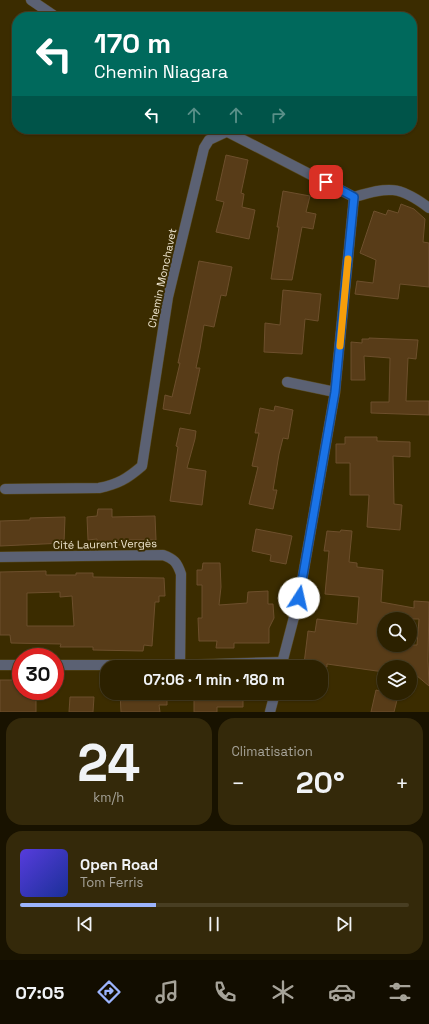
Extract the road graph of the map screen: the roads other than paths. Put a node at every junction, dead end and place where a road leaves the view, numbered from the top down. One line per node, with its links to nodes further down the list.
1 (31, 0): 2 (street)
2 (49, 12)
3 (218, 134): 9 (street, Chemin Monchavet)
4 (232, 134): 5 (street)
5 (354, 197): 6 (street); 8 (street)
6 (429, 208)
7 (287, 382): 8 (street)
8 (335, 392): 12 (street)
9 (4, 489)
10 (0, 557): 11 (street, Cité Laurent Vergès)
11 (180, 660)
12 (282, 660)
13 (0, 665): 14 (street)
14 (12, 665)
15 (64, 665): 16 (street)
16 (100, 665)
17 (273, 700): 18 (street)
18 (270, 712)

